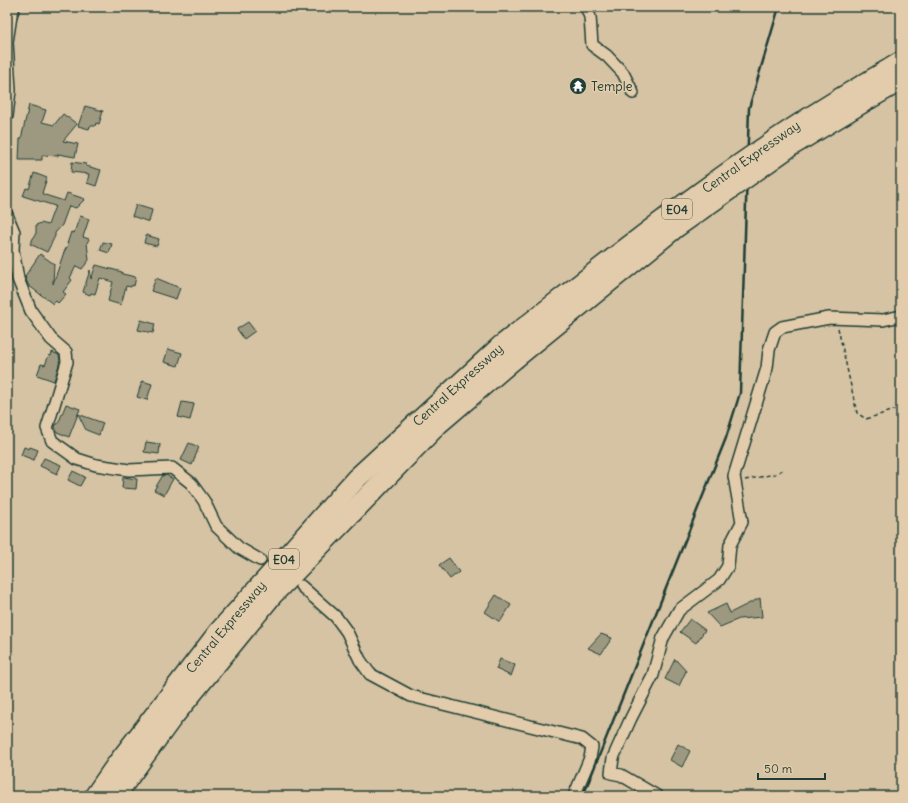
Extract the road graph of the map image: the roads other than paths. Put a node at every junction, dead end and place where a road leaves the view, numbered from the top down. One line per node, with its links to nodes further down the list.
1 (14, 7): 7 (street)
2 (586, 7): 6 (street)
3 (901, 62): 5 (highway, Central Expressway / E04)
4 (901, 80): 5 (highway, Central Expressway / E04)
5 (866, 92): 10 (highway, Central Expressway / E04, bridge)
6 (633, 93)
7 (7, 116)
8 (7, 216): 11 (street)
9 (901, 316): 16 (street)
10 (507, 352): 13 (highway, Central Expressway / E04); 14 (highway, Central Expressway / E04)
11 (260, 560)
12 (301, 586): 15 (street)
13 (95, 796)
14 (115, 796)
15 (574, 796)
16 (657, 796)

